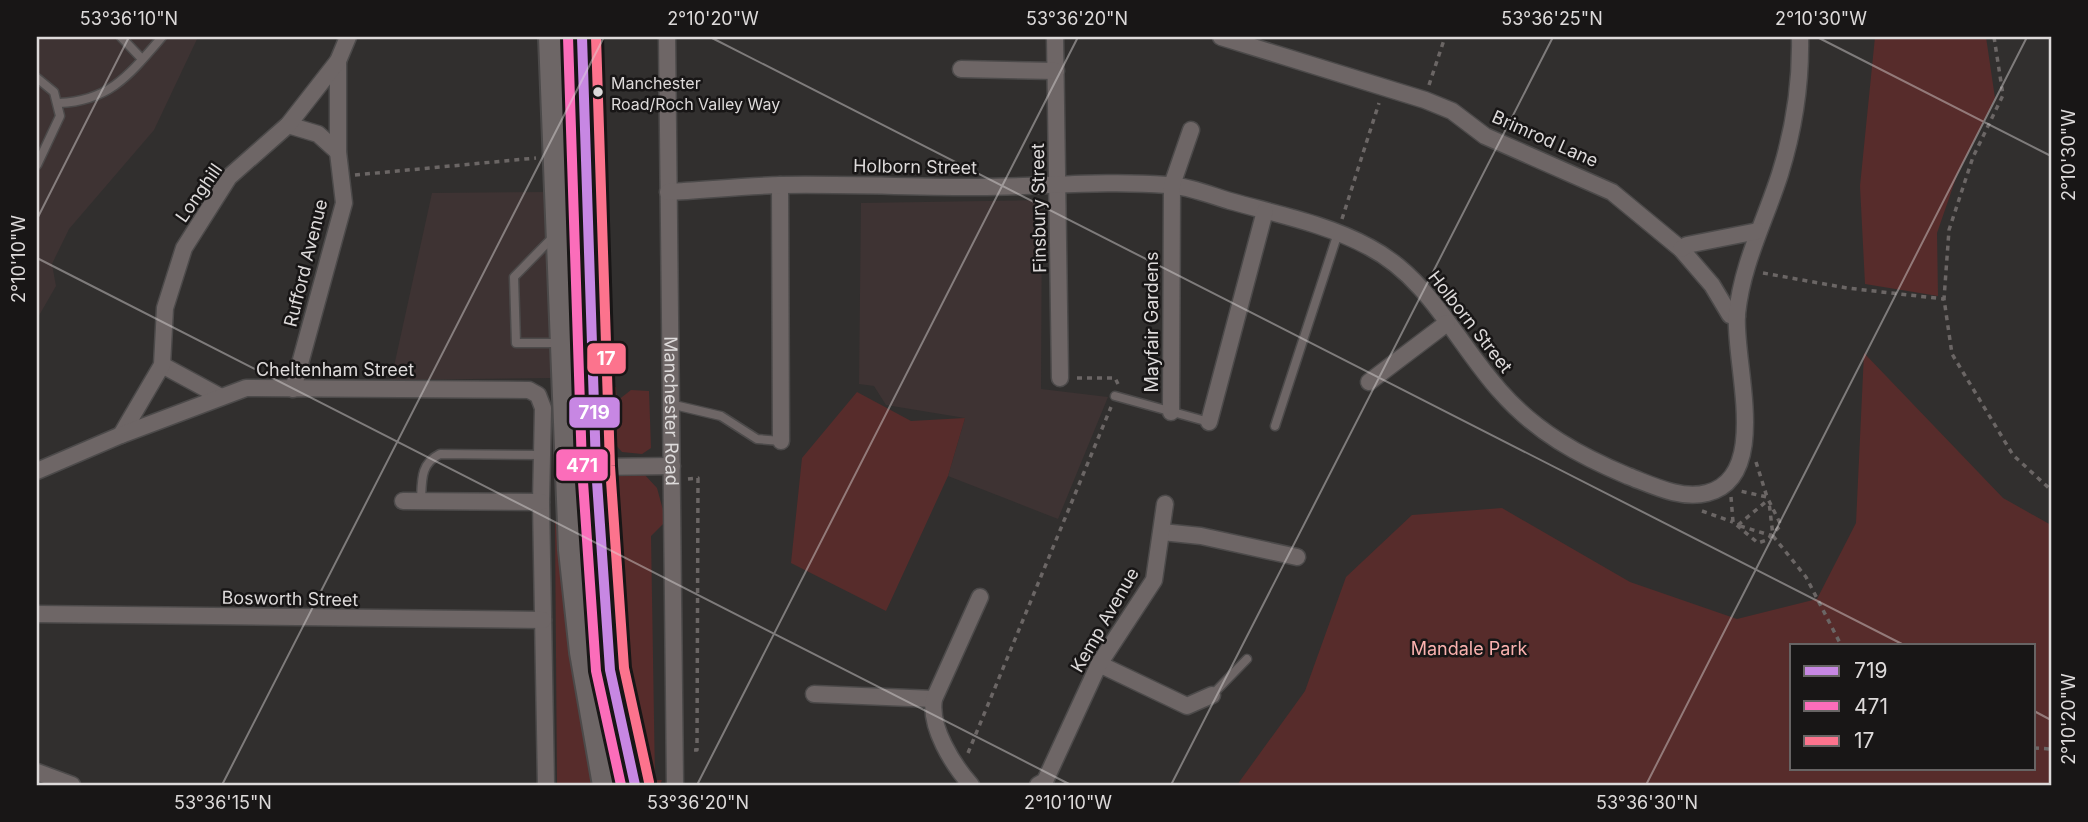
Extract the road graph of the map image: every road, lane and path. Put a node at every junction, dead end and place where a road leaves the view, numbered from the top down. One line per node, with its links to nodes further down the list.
1 (121, 37): 12 (lane)
2 (162, 37): 12 (lane)
3 (348, 37): 13 (street, Longhill)
4 (552, 37): 23 (highway)
5 (582, 37): 55 (highway)
6 (667, 37): 29 (street, Manchester Road)
7 (1055, 37): 15 (street, Finsbury Street)
8 (1221, 37): 17 (street, Brimrod Lane)
9 (1445, 37): 18 (path)
10 (1800, 37): 31 (street, Holborn Street)
11 (1994, 37): 36 (path)
12 (142, 59): 19 (lane)
13 (338, 61): 20 (street, Longhill); 22 (street, Rufford Avenue)
14 (961, 69): 15 (street)
15 (1056, 71): 26 (street, Finsbury Street)
16 (37, 78): 19 (lane)
17 (1384, 88): 18 (street, Brimrod Lane); 33 (path)
18 (1424, 100): 34 (street, Brimrod Lane)
19 (59, 103): 24 (lane)
20 (288, 125): 22 (street); 40 (street, Longhill)
21 (1191, 130): 28 (street, Mayfair Gardens)
22 (338, 152): 25 (street, Rufford Avenue)
23 (555, 156): 25 (path); 32 (highway)
24 (37, 165)
25 (341, 177): 43 (street, Rufford Avenue)
26 (1059, 183): 27 (street, Holborn Street); 28 (street, Holborn Street); 41 (street, Finsbury Street)
27 (780, 185): 29 (street, Holborn Street); 51 (street)
28 (1172, 185): 30 (street, Holborn Street); 47 (street, Mayfair Gardens)
29 (668, 192): 46 (street, Manchester Road)
30 (1265, 211): 33 (street, Holborn Street); 48 (street, Mayfair Gardens)
31 (1758, 231): 34 (street); 35 (street, Holborn Street)
32 (559, 232): 39 (highway); 39 (lane)
33 (1338, 233): 38 (street, Holborn Street); 49 (lane)
34 (1681, 249): 37 (street, Brimrod Lane)
35 (1746, 270): 36 (path); 37 (street, Holborn Street)
36 (1944, 299): 58 (path)
37 (1737, 316): 52 (street, Holborn Street)
38 (1447, 323): 42 (street); 52 (street, Holborn Street)
39 (564, 343): 82 (highway)
40 (162, 365): 45 (street); 50 (street)
41 (1060, 378): 44 (path)
42 (1369, 382)
43 (293, 389): 45 (street, Cheltenham Street); 53 (street, Cheltenham Street)
44 (1115, 396): 47 (lane); 78 (path)
45 (221, 397): 50 (street, Cheltenham Street)
46 (670, 404): 51 (lane); 54 (street, Manchester Road)
47 (1171, 412): 48 (lane, Mayfair Gardens)
48 (1209, 422)
49 (1275, 426)
50 (121, 435): 56 (street, Cheltenham Street)
51 (781, 442)
52 (1745, 447): 59 (path)
53 (542, 455): 61 (lane); 62 (street, Cheltenham Street)
54 (672, 466): 55 (street); 84 (street, Manchester Road)
55 (596, 467): 83 (highway)
56 (37, 471)
57 (686, 479): 77 (path)
58 (2051, 490)
59 (1768, 498): 64 (path); 64 (path); 66 (path); 66 (path)
60 (403, 501): 61 (street)
61 (421, 501): 62 (street)
62 (541, 502): 70 (street, Cheltenham Street)
63 (1165, 504): 65 (street, Kemp Avenue)
64 (1738, 526): 66 (path); 66 (path)
65 (1162, 533): 67 (street); 73 (street, Kemp Avenue)
66 (1773, 536): 71 (path)
67 (1297, 557)
68 (980, 597): 76 (street)
69 (37, 614): 70 (street, Bosworth Street)
70 (543, 621): 81 (street, Cheltenham Street)
71 (1840, 644)
72 (1247, 659): 75 (lane)
73 (1099, 664): 75 (street); 86 (street, Kemp Avenue)
74 (814, 694): 76 (street)
75 (1213, 695)
76 (934, 699): 78 (street)
77 (697, 750)
78 (957, 769): 85 (street)
79 (37, 772): 80 (street)
80 (72, 785)
81 (546, 785)
82 (606, 785)
83 (635, 785)
84 (675, 785)
85 (971, 785)
86 (1038, 785)

